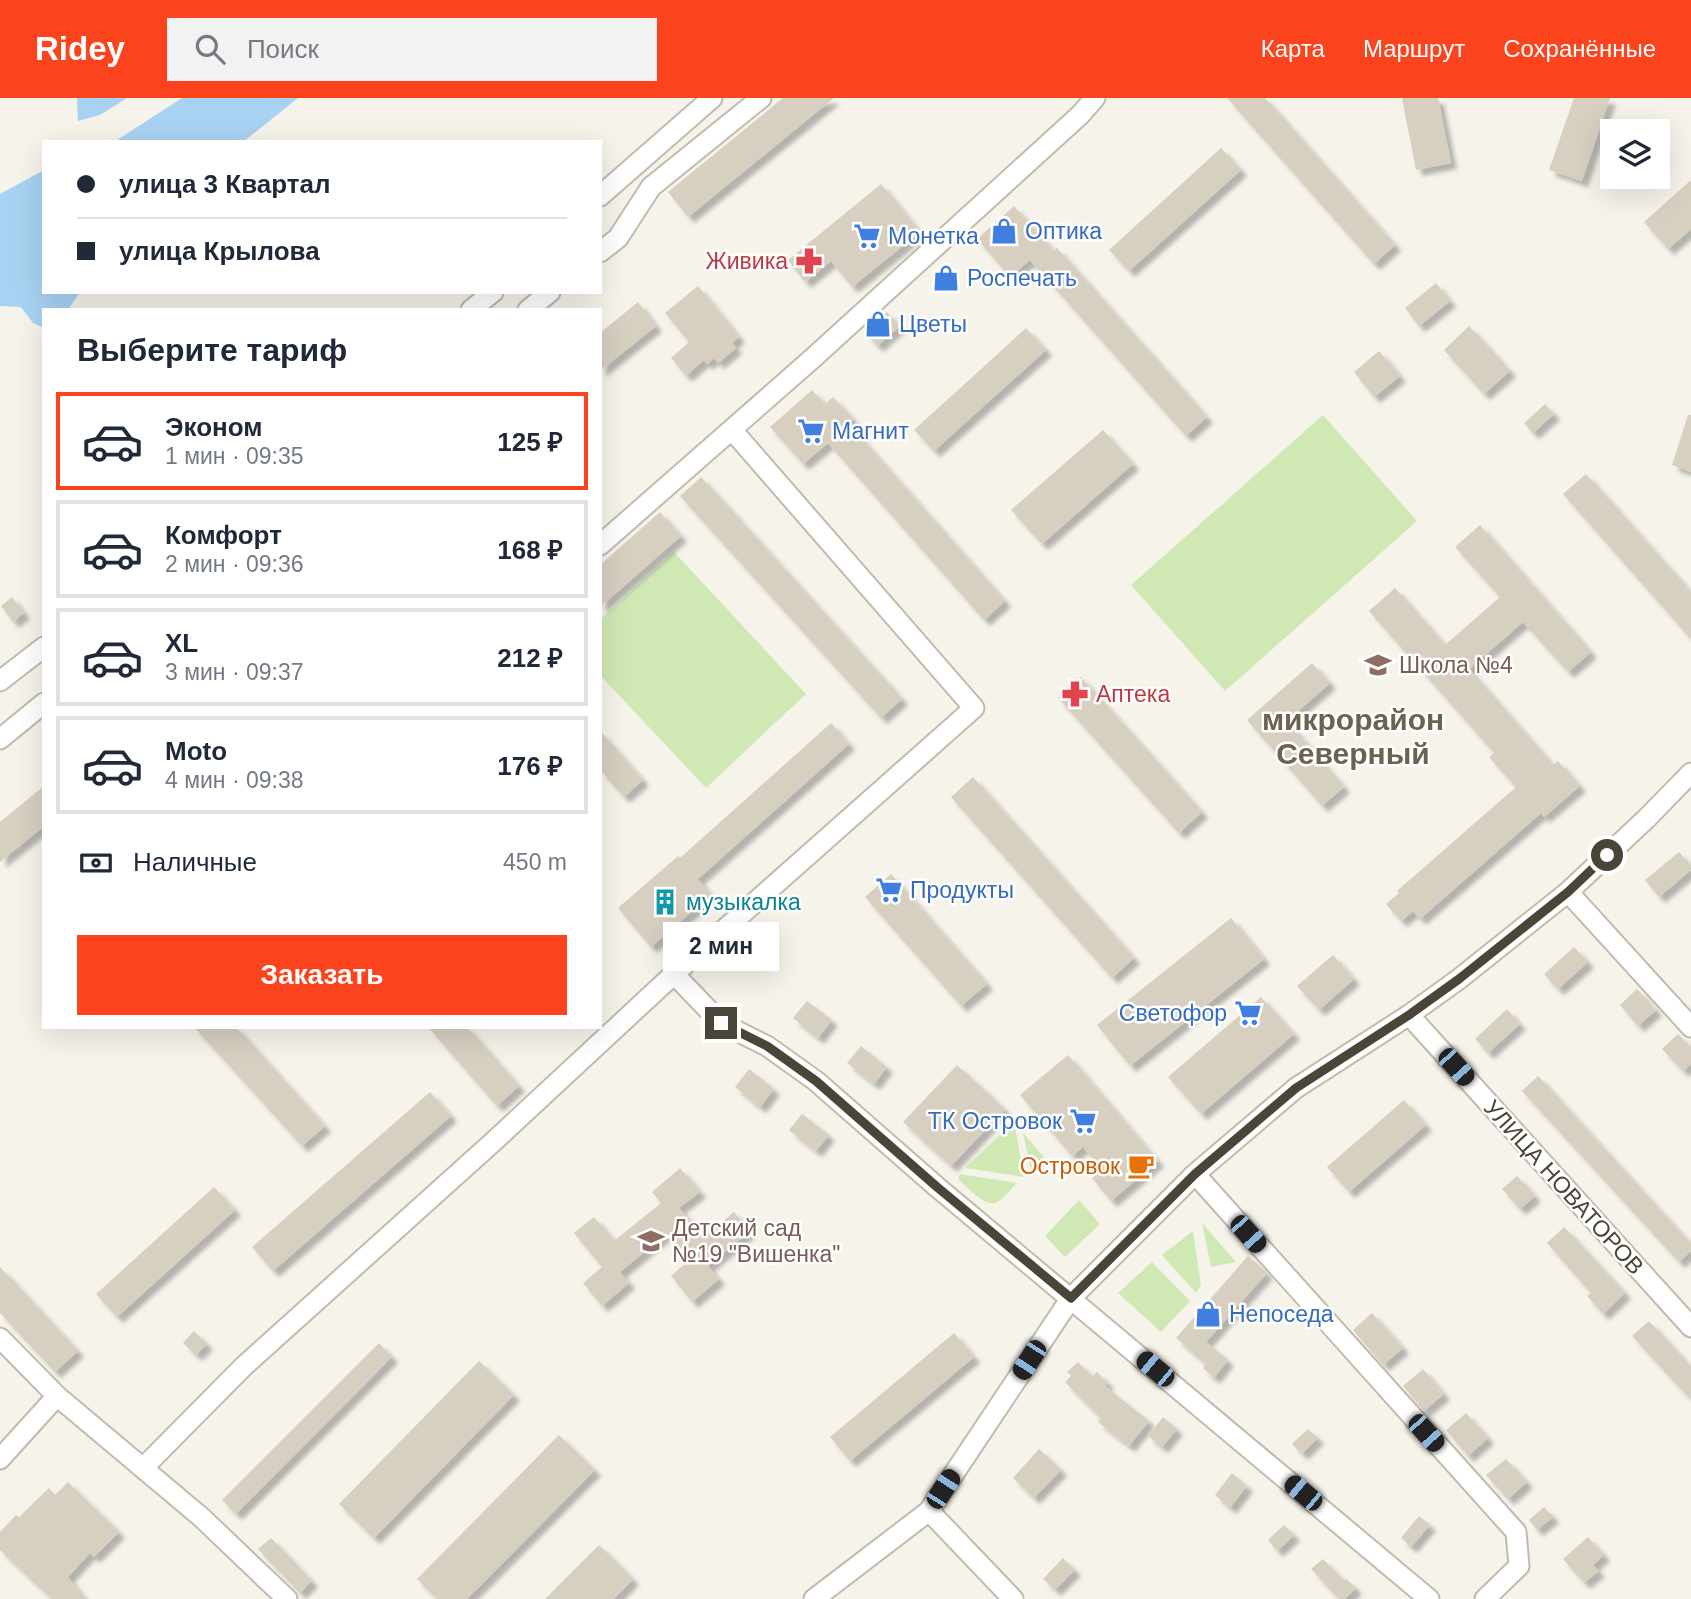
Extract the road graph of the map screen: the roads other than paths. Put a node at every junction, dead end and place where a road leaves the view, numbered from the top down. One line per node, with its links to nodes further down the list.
1 (712, 98): 4 (street)
2 (761, 98): 5 (street)
3 (1095, 98): 10 (street)
4 (602, 194)
5 (602, 250)
6 (491, 294): 8 (street)
7 (548, 294): 9 (street)
8 (473, 308)
9 (530, 308)
10 (732, 430): 11 (street); 18 (street)
11 (602, 543)
12 (42, 649): 13 (street)
13 (0, 681)
14 (42, 705): 15 (street)
15 (0, 738)
16 (1691, 773): 17 (street)
17 (1568, 892): 19 (street); 20 (street)
18 (674, 974): 22 (street); 27 (street)
19 (1409, 1015): 21 (street); 23 (street, УЛИЦА НОВАТОРОВ)
20 (1691, 1027)
21 (1195, 1174): 22 (street); 33 (street)
22 (1071, 1298): 28 (street); 32 (street)
23 (1691, 1327)
24 (0, 1338): 25 (street)
25 (57, 1396): 26 (street); 27 (street)
26 (0, 1460)
27 (143, 1468): 29 (street)
28 (929, 1511): 30 (street); 31 (street)
29 (287, 1599)
30 (814, 1599)
31 (1013, 1599)
32 (1429, 1599)
33 (1485, 1599)

